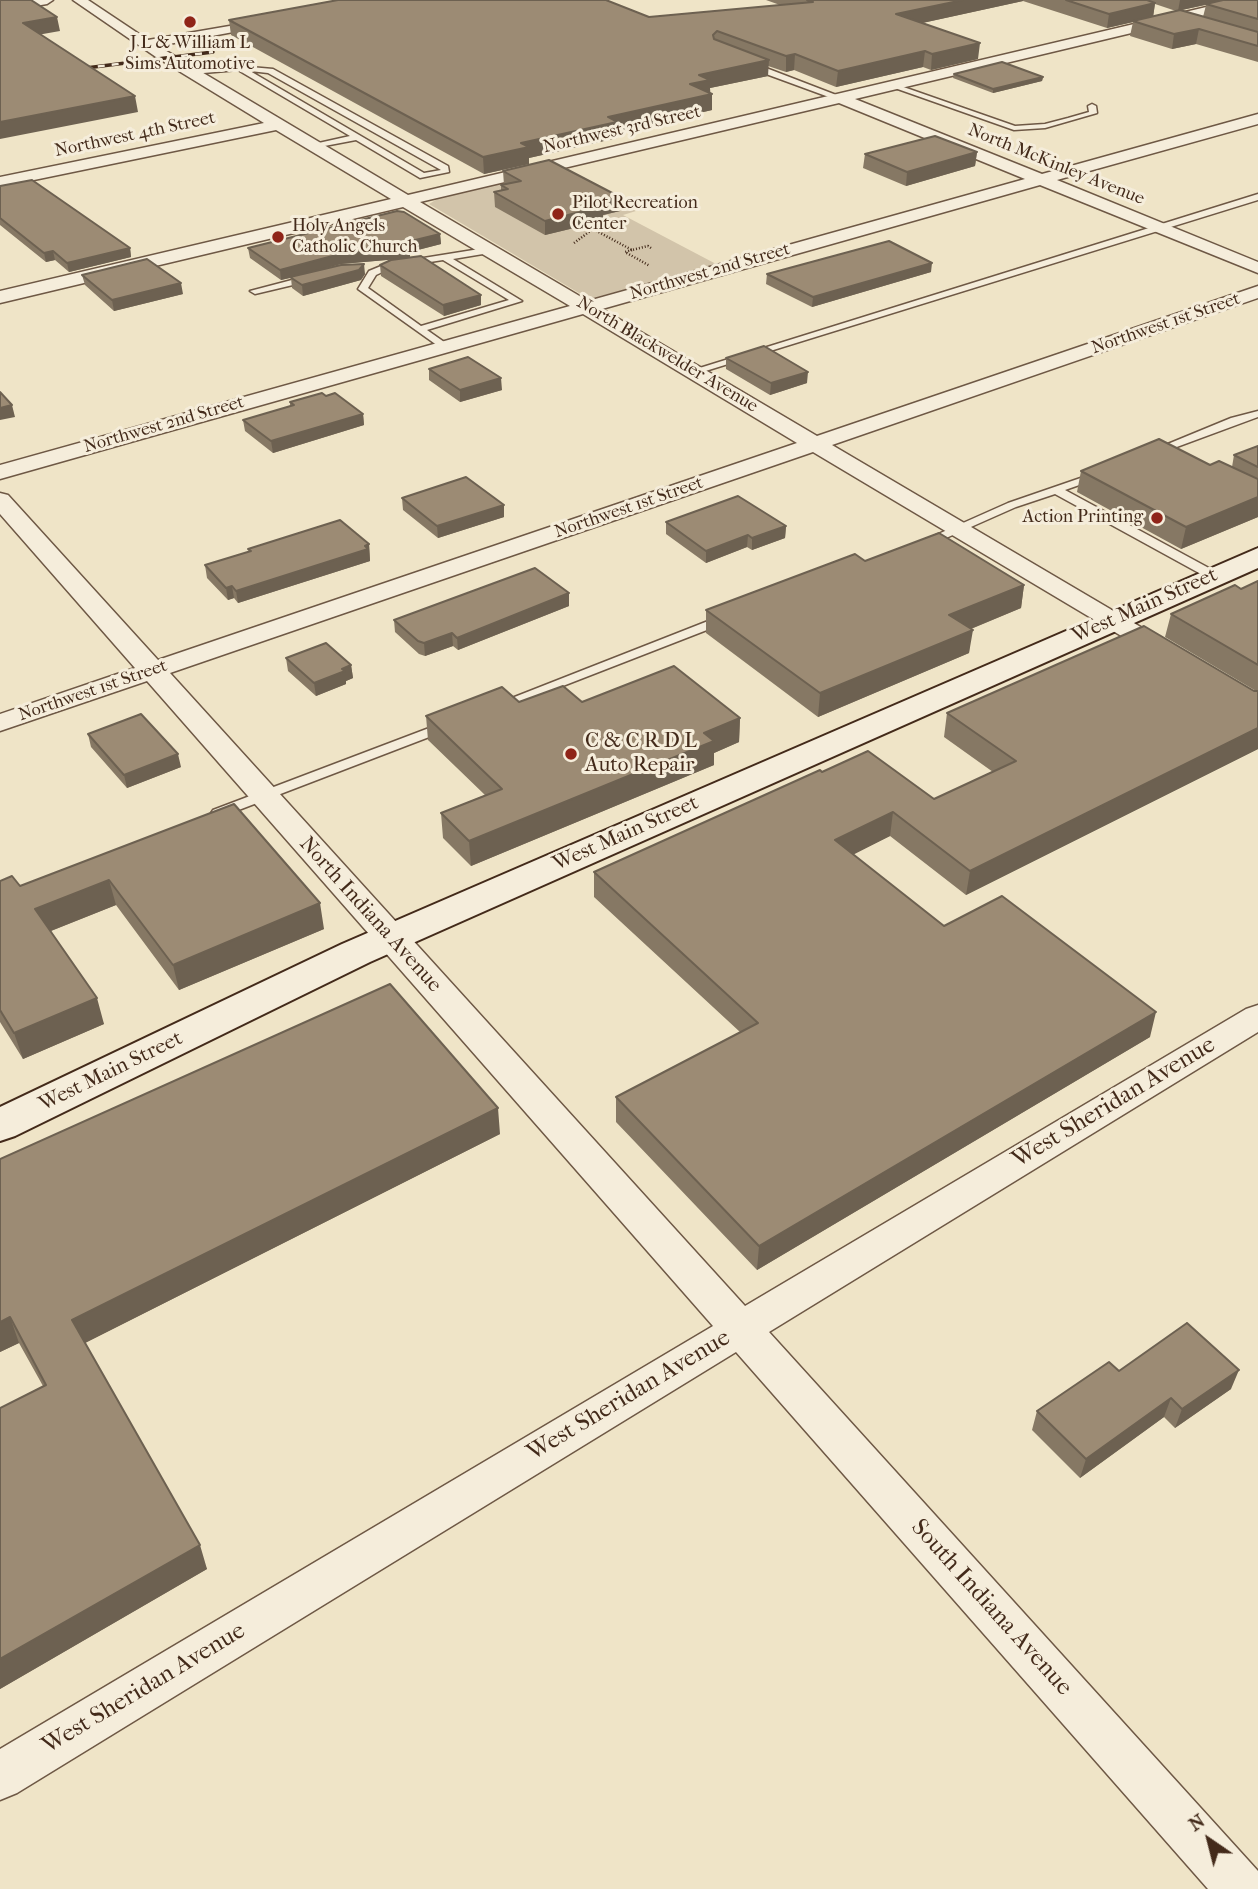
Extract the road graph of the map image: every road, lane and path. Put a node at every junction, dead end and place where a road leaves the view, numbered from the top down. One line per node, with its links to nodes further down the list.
1 (47, 0): 4 (street)
2 (79, 0): 9 (street, North Blackwelder Avenue)
3 (1254, 0): 6 (street, Northwest 3rd Street)
4 (0, 8)
5 (1144, 8): 6 (street)
6 (1177, 18): 8 (street); 13 (street, Northwest 3rd Street)
7 (280, 19): 9 (street)
8 (1200, 25)
9 (146, 44): 12 (street, North Blackwelder Avenue)
10 (737, 59): 14 (lane)
11 (239, 68): 12 (lane); 18 (lane); 18 (lane)
12 (192, 72): 17 (street, North Blackwelder Avenue)
13 (895, 85): 14 (street, Northwest 3rd Street); 15 (lane)
14 (840, 98): 20 (street, North McKinley Avenue); 23 (street, Northwest 3rd Street)
15 (1092, 106)
16 (1258, 119): 20 (street, Northwest 2nd Street)
17 (278, 125): 19 (street, North Blackwelder Avenue); 21 (street, Northwest 4th Street)
18 (357, 137): 19 (lane)
19 (317, 146): 23 (street, North Blackwelder Avenue)
20 (1041, 180): 25 (street, North McKinley Avenue); 38 (street, Northwest 2nd Street)
21 (0, 182)
22 (1258, 197): 25 (lane)
23 (409, 200): 29 (street, North Blackwelder Avenue); 37 (street, Northwest 3rd Street)
24 (598, 223): 26 (path)
25 (1158, 228): 33 (street, North McKinley Avenue); 41 (lane)
26 (593, 229): 27 (path); 28 (path)
27 (574, 243)
28 (651, 248)
29 (492, 250): 30 (lane); 38 (street, North Blackwelder Avenue)
30 (446, 258): 31 (lane); 39 (lane)
31 (389, 267): 32 (lane); 39 (lane)
32 (361, 268)
33 (1258, 268)
34 (317, 276): 35 (lane)
35 (255, 291)
36 (1258, 292): 43 (street, Northwest 1st Street)
37 (0, 297)
38 (585, 307): 40 (street, Northwest 2nd Street); 41 (street, North Blackwelder Avenue)
39 (420, 329): 40 (lane)
40 (444, 346): 45 (street, Northwest 2nd Street)
41 (695, 371): 43 (street, North Blackwelder Avenue)
42 (1258, 414): 44 (lane)
43 (818, 444): 49 (street, North Blackwelder Avenue); 56 (street, Northwest 1st Street)
44 (1140, 457)
45 (0, 471)
46 (1109, 471): 47 (lane)
47 (1058, 491): 49 (lane); 52 (lane)
48 (0, 500): 56 (street, North Indiana Avenue)
49 (960, 529): 50 (lane); 54 (street, North Blackwelder Avenue)
50 (908, 549)
51 (1258, 557): 52 (main road, West Main Street)
52 (1214, 576): 54 (main road, West Main Street)
53 (741, 613): 57 (lane)
54 (1112, 620): 55 (street, North Blackwelder Avenue); 62 (main road, West Main Street)
55 (1191, 667)
56 (153, 670): 59 (street, Northwest 1st Street); 60 (street, North Indiana Avenue)
57 (483, 712)
58 (457, 722): 60 (lane)
59 (0, 723)
60 (264, 796): 61 (lane); 62 (street, North Indiana Avenue)
61 (201, 820)
62 (390, 938): 64 (main road, West Main Street); 65 (street, North Indiana Avenue)
63 (1258, 1017): 65 (street, West Sheridan Avenue)
64 (0, 1125)
65 (742, 1328): 66 (street, West Sheridan Avenue); 67 (street, South Indiana Avenue)
66 (0, 1776)
67 (1241, 1889)

